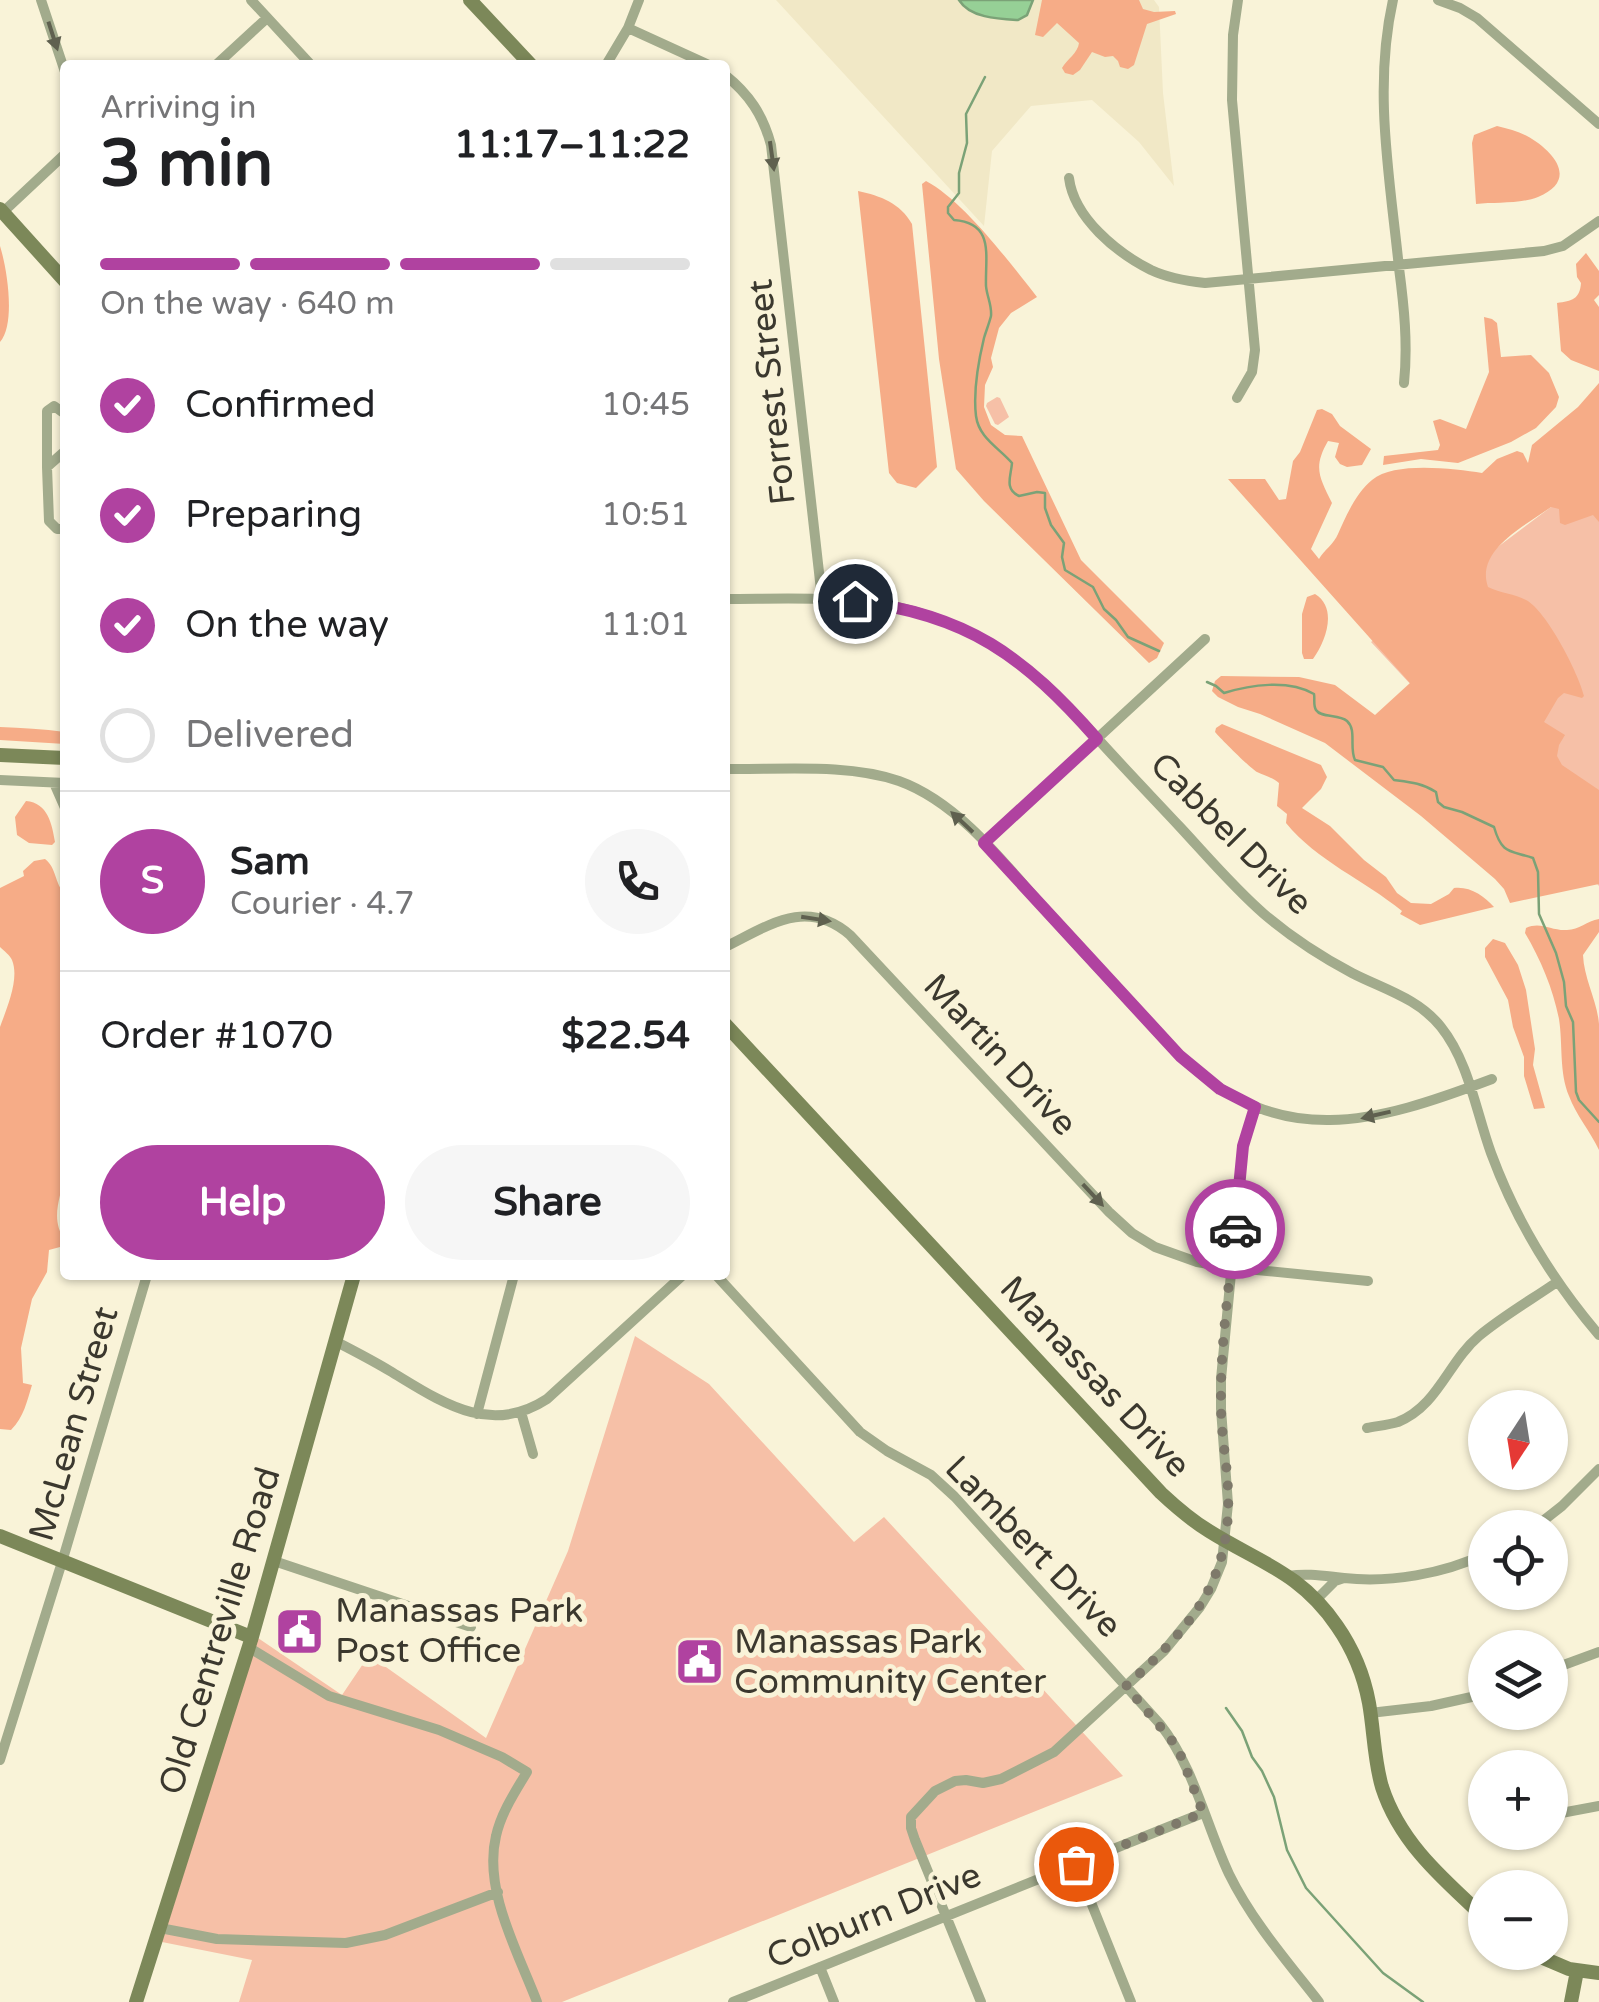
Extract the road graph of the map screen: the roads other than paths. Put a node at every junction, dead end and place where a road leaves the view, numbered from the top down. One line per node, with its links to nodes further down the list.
1 (41, 0): 10 (street, one-way to 10)
2 (251, 0): 8 (street)
3 (470, 0): 13 (main road)
4 (639, 0): 9 (street)
5 (1238, 0): 24 (street)
6 (1393, 0): 22 (street)
7 (1438, 0): 17 (street)
8 (267, 18): 11 (street); 12 (street)
9 (628, 28): 14 (street); 15 (street)
10 (61, 60)
11 (221, 60)
12 (306, 60)
13 (525, 60)
14 (609, 60)
15 (698, 60)
16 (730, 79): 32 (street, Forrest Street, one-way to 32)
17 (1599, 124)
18 (60, 158): 20 (street)
19 (1068, 178): 24 (street)
20 (1, 211): 23 (main road)
21 (1599, 222): 22 (street)
22 (1399, 263): 24 (street); 25 (street)
23 (60, 276)
24 (1248, 280): 26 (street)
25 (1404, 382)
26 (1237, 398)
27 (60, 410): 29 (street)
28 (60, 455): 29 (street)
29 (47, 467): 30 (street)
30 (60, 528)
31 (730, 598): 32 (street, Cabbel Drive)
32 (822, 599): 34 (street, Cabbel Drive)
33 (1205, 639): 34 (street)
34 (1097, 739): 40 (street); 44 (street, Cabbel Drive)
35 (0, 755): 36 (main road)
36 (60, 758)
37 (730, 768): 40 (street, one-way to 37)
38 (0, 780): 39 (street)
39 (59, 783)
40 (984, 843): 45 (street)
41 (730, 944): 46 (street, Martin Drive, one-way to 46)
42 (730, 1029): 63 (main road, Manassas Drive)
43 (1492, 1080): 44 (street)
44 (1470, 1088): 45 (street, one-way to 45); 53 (street, Cabbel Drive)
45 (1255, 1107): 46 (street)
46 (1231, 1268): 52 (street, Martin Drive); 63 (street)
47 (146, 1280): 66 (street, McLean Street)
48 (353, 1280): 55 (main road, Old Centreville Road)
49 (513, 1280): 57 (street)
50 (677, 1280): 56 (street)
51 (721, 1280): 74 (street, Lambert Drive)
52 (1368, 1280)
53 (1557, 1282): 54 (street, Cabbel Drive); 58 (street)
54 (1599, 1335)
55 (336, 1341): 57 (street); 65 (main road, Old Centreville Road)
56 (521, 1412): 57 (street); 59 (street)
57 (477, 1414)
58 (1367, 1428)
59 (533, 1454)
60 (1599, 1469): 61 (street)
61 (1557, 1510)
62 (0, 1536): 66 (main road)
63 (1225, 1540): 67 (main road, Manassas Drive); 74 (street)
64 (1468, 1560): 68 (street)
65 (274, 1561): 70 (street); 71 (main road, Old Centreville Road)
66 (62, 1562): 71 (main road); 77 (street, McLean Street)
67 (1288, 1576): 68 (street); 69 (main road, Manassas Drive)
68 (1345, 1578): 69 (street)
69 (1316, 1600): 76 (main road, Manassas Drive)
70 (471, 1628)
71 (250, 1642): 82 (street); 85 (main road, Old Centreville Road)
72 (1599, 1652): 73 (street)
73 (1568, 1663)
74 (1126, 1686): 80 (street, Lambert Drive); 84 (street)
75 (1468, 1699): 76 (street)
76 (1370, 1713): 83 (main road, Manassas Drive)
77 (0, 1760)
78 (1599, 1806): 79 (street)
79 (1568, 1812)
80 (1203, 1813): 81 (street, Colburn Drive); 96 (street, Lambert Drive)
81 (1076, 1864): 84 (street, Colburn Drive); 95 (street)
82 (498, 1892): 85 (street); 91 (street)
83 (1468, 1902)
84 (946, 1916): 86 (street, Colburn Drive); 94 (street)
85 (160, 1928): 90 (main road, Old Centreville Road)
86 (820, 1967): 92 (street, Colburn Drive); 93 (street)
87 (1568, 1968): 88 (main road)
88 (1578, 1971): 89 (main road); 97 (main road)
89 (1599, 1973)
90 (136, 2002)
91 (537, 2002)
92 (733, 2002)
93 (834, 2002)
94 (981, 2002)
95 (1131, 2002)
96 (1319, 2002)
97 (1571, 2002)

